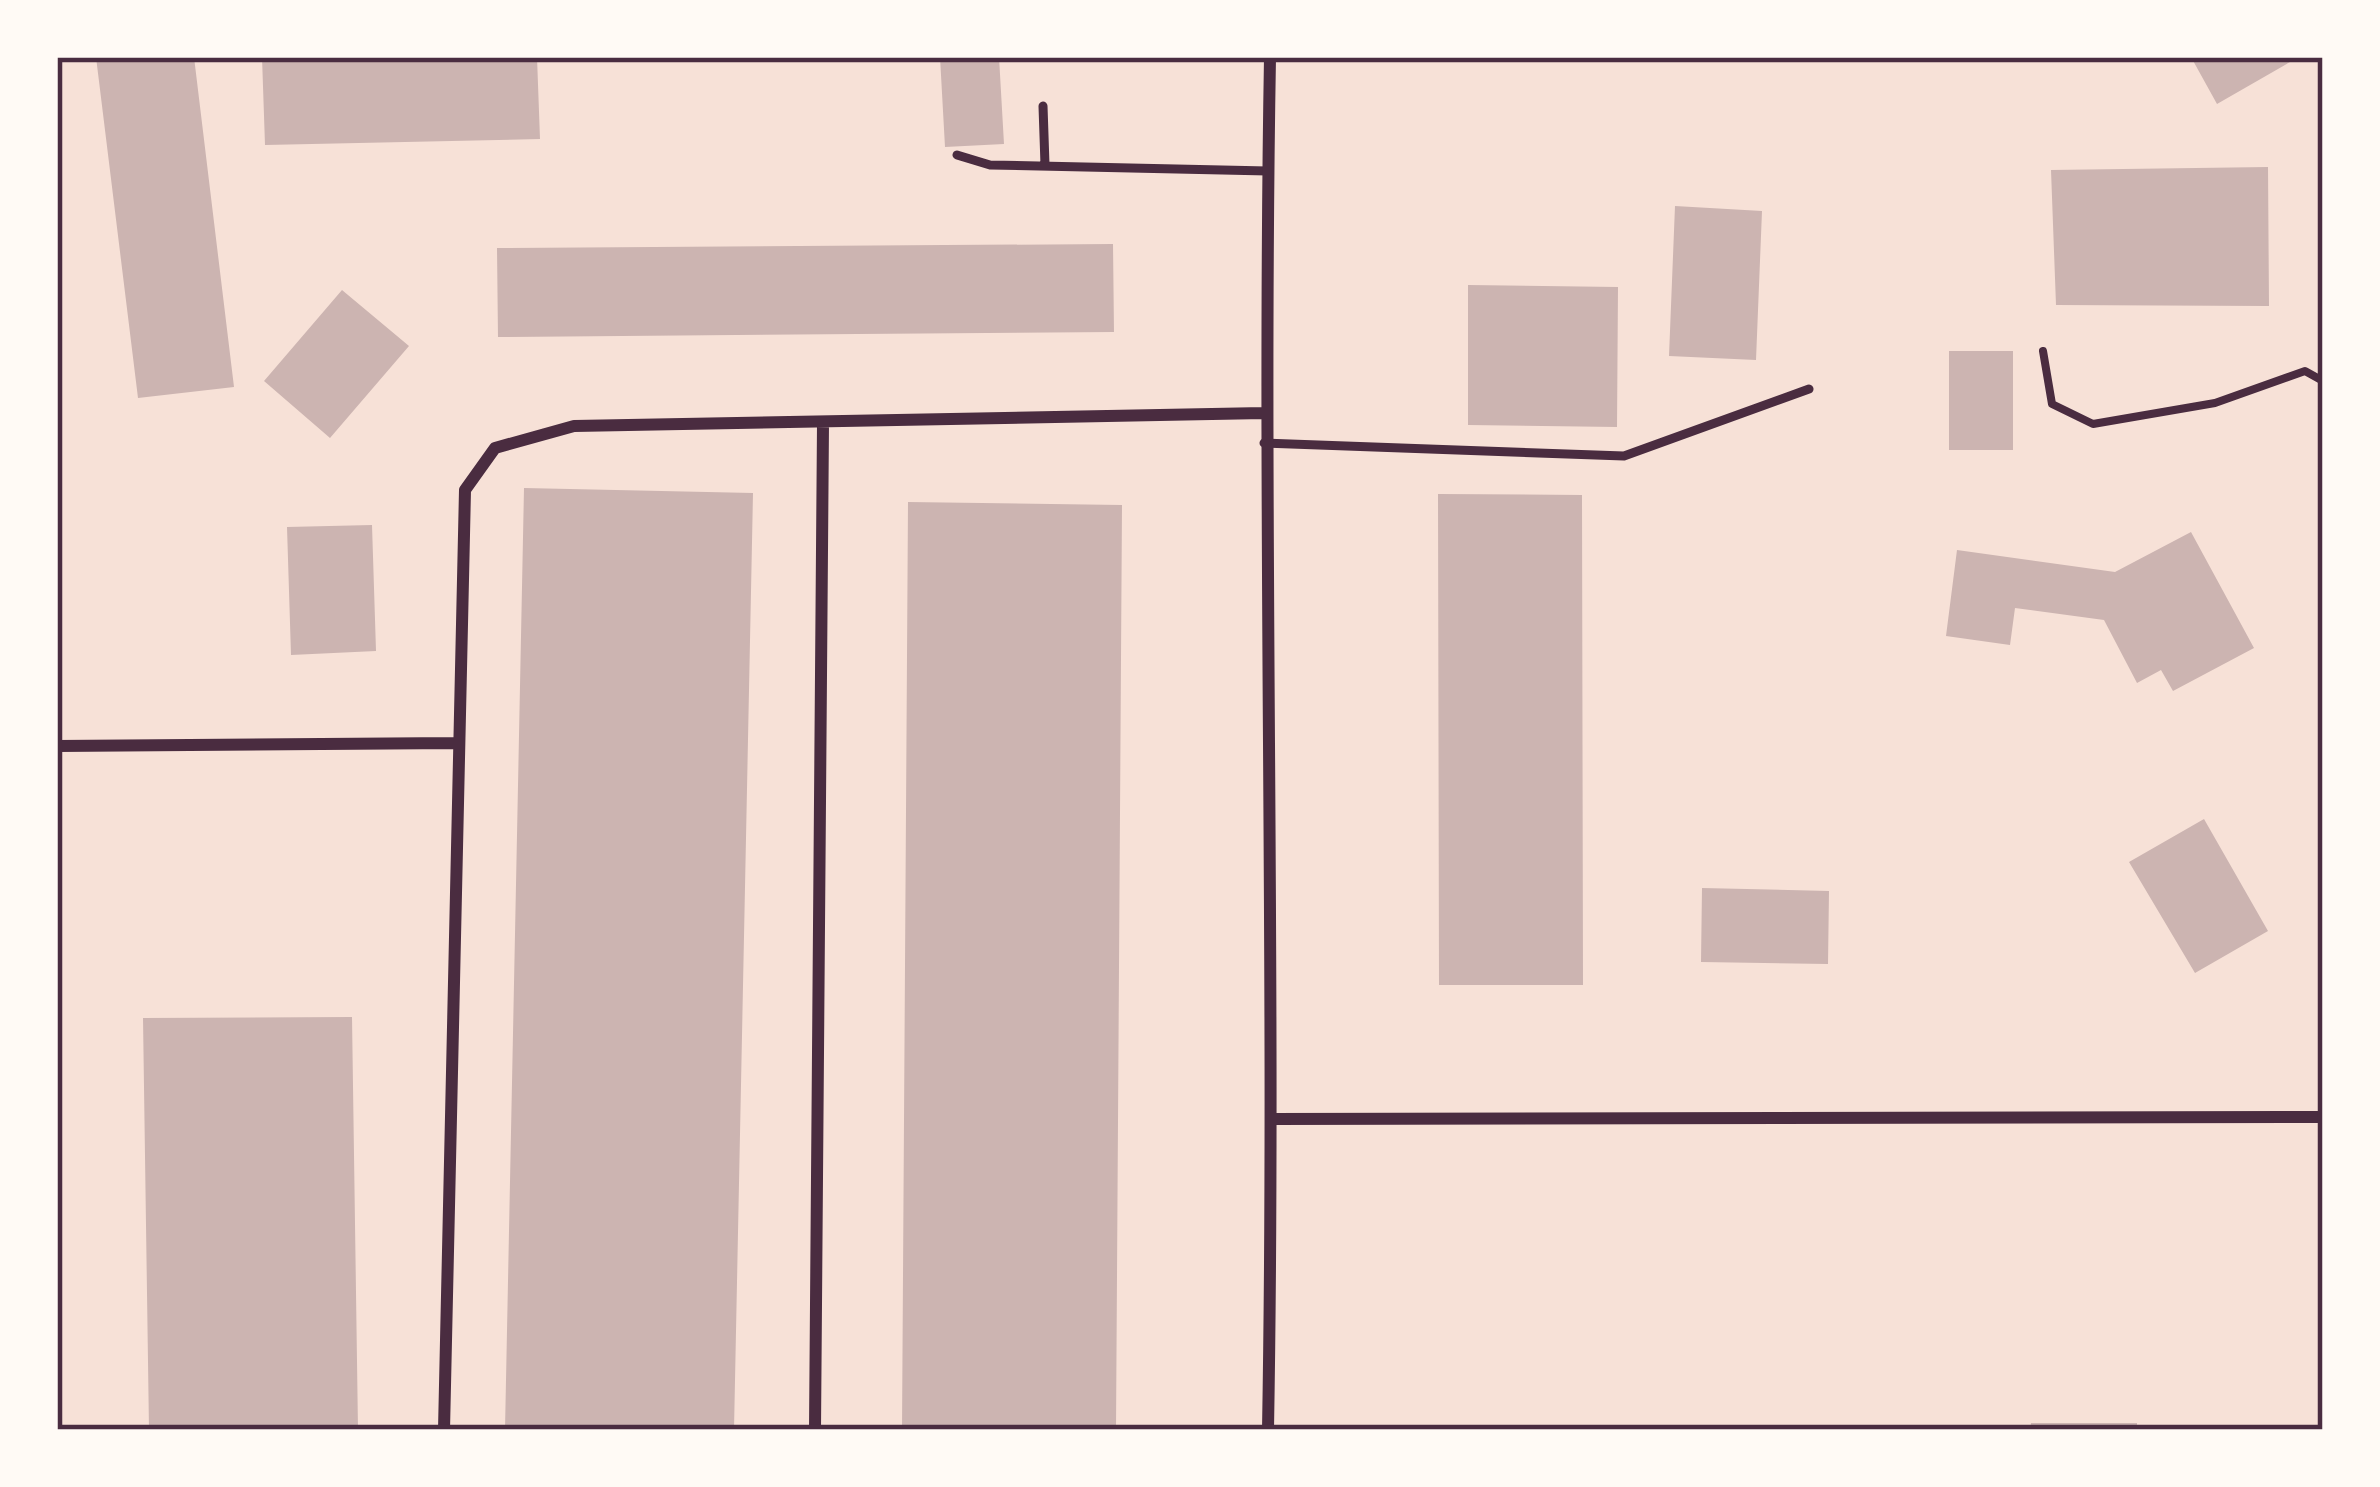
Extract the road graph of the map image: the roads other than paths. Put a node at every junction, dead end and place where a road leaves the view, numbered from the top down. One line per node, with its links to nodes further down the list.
1 (1270, 57): 5 (street)
2 (1043, 106): 4 (lane)
3 (957, 155): 4 (lane)
4 (1045, 165): 5 (lane)
5 (1268, 171): 7 (street)
6 (1809, 389): 9 (lane)
7 (1264, 413): 8 (street); 9 (street)
8 (824, 424): 10 (street); 15 (street)
9 (1264, 443): 13 (street)
10 (456, 743): 11 (street); 14 (street)
11 (57, 746)
12 (2323, 1117): 13 (street)
13 (1273, 1119): 16 (street)
14 (444, 1430)
15 (815, 1430)
16 (1268, 1430)

